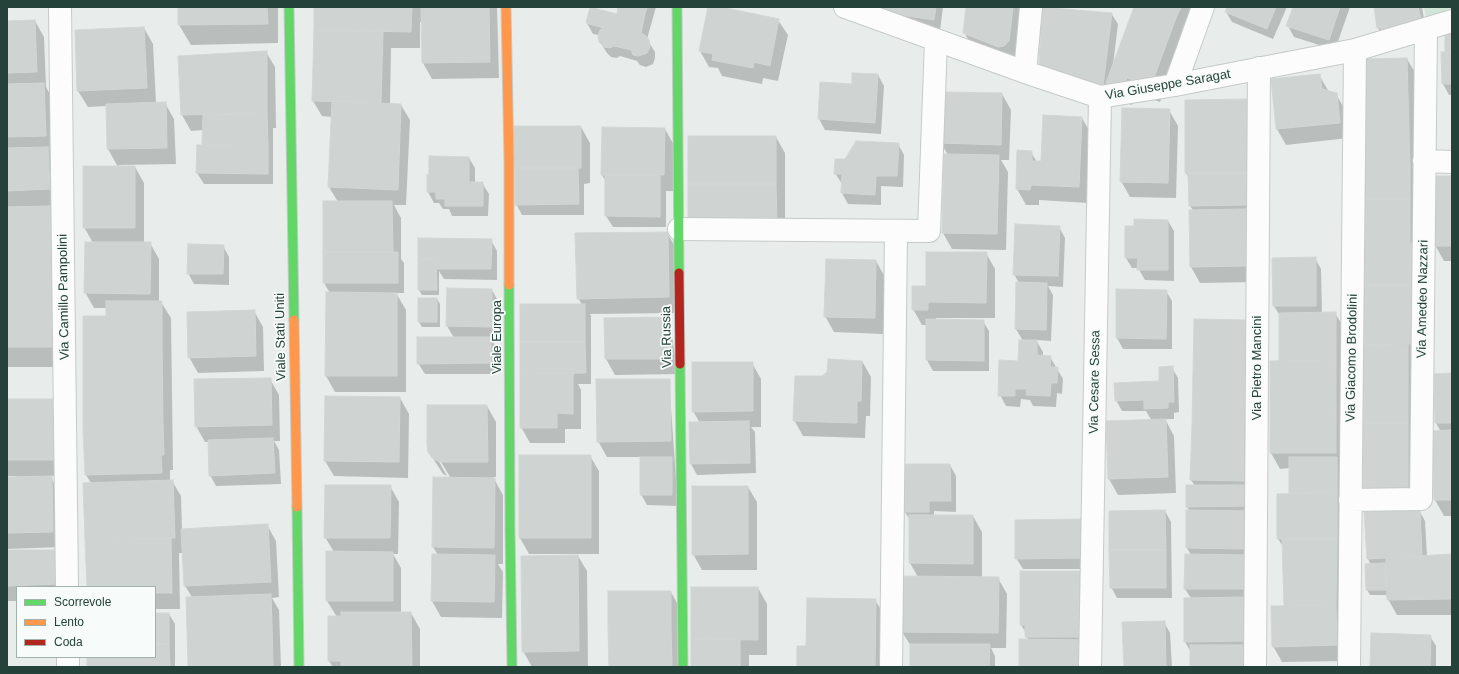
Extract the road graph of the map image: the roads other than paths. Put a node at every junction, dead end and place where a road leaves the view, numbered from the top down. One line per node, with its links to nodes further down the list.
1 (60, 7): 22 (street, Via Camillo Pampolini)
2 (289, 7): 23 (street, Viale Stati Uniti)
3 (506, 7): 24 (street, Viale Europa)
4 (677, 7): 19 (street, Via Russia)
5 (845, 7): 8 (street, Via Giuseppe Saragat)
6 (1031, 7): 14 (street)
7 (1203, 7): 15 (street)
8 (866, 11): 11 (street, Via Giuseppe Saragat)
9 (1452, 20): 10 (street, Via Giuseppe Saragat)
10 (1426, 29): 12 (street, Via Giuseppe Saragat); 17 (street, Via Amedeo Nazzari)
11 (936, 40): 14 (street, Via Giuseppe Saragat); 20 (street)
12 (1356, 50): 13 (street, Via Giuseppe Saragat); 21 (street, Via Giacomo Brodolini)
13 (1259, 68): 15 (street, Via Giuseppe Saragat); 28 (street, Via Pietro Mancini)
14 (1025, 72): 16 (street, Via Giuseppe Saragat)
15 (1175, 85): 16 (street, Via Giuseppe Saragat)
16 (1100, 97): 27 (street, Via Cesare Sessa)
17 (1424, 161): 18 (street); 21 (street, Via Amedeo Nazzari)
18 (1452, 162)
19 (679, 229): 20 (street); 25 (street, Via Russia)
20 (896, 231): 26 (street)
21 (1350, 500): 29 (street, Via Giacomo Brodolini)
22 (67, 586)
23 (299, 667)
24 (512, 667)
25 (683, 667)
26 (892, 667)
27 (1090, 667)
28 (1255, 667)
29 (1349, 667)

